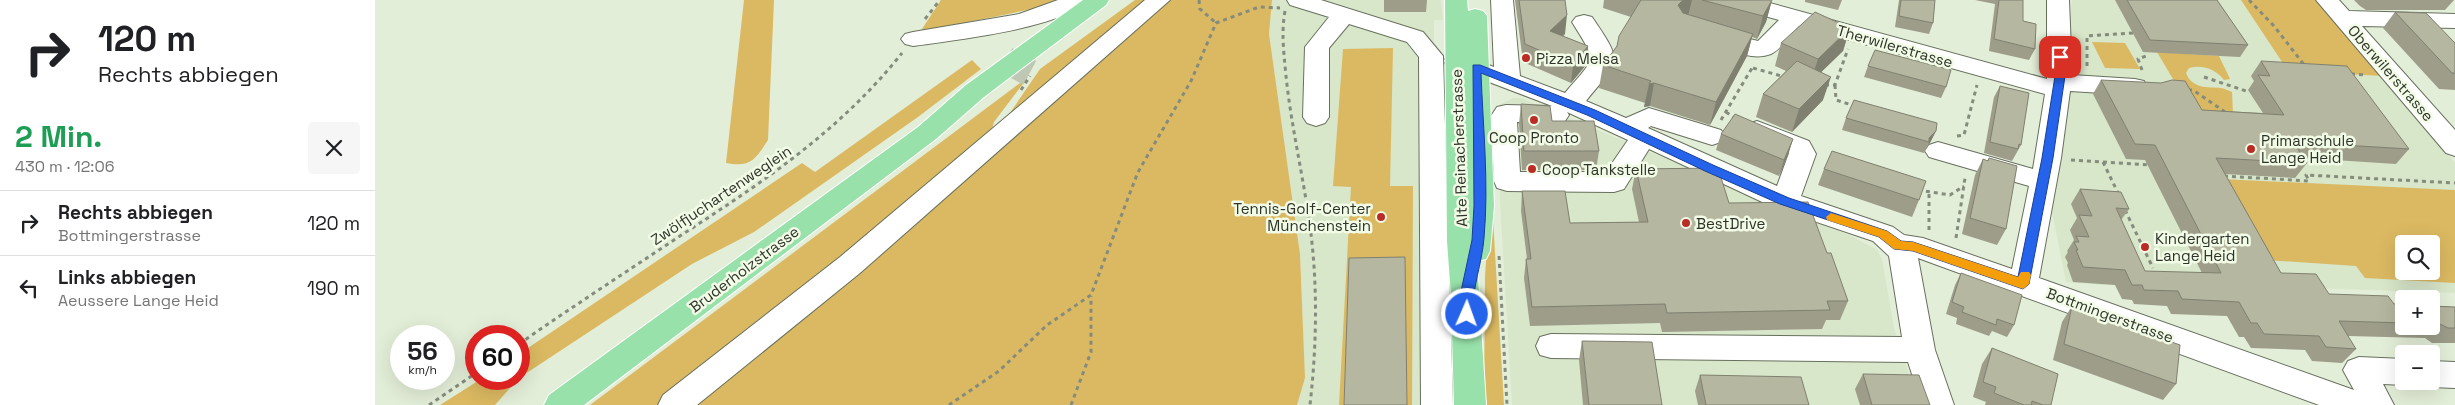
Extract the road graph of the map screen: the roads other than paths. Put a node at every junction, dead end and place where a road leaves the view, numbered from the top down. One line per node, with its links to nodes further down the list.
1 (1075, 0): 18 (street)
2 (1097, 0): 26 (main road, Bruderholzstrasse)
3 (1117, 0): 26 (main road, Bruderholzstrasse)
4 (1159, 0): 41 (street)
5 (1456, 0): 20 (main road, Alte Reinacherstrasse)
6 (1474, 0): 20 (main road, Alte Reinacherstrasse)
7 (1502, 0): 19 (street)
8 (1733, 0): 13 (street, Therwilerstrasse)
9 (2058, 0): 21 (street)
10 (2327, 0): 14 (street, Oberwilerstrasse)
11 (1292, 4): 12 (street)
12 (1344, 5): 24 (street); 42 (street)
13 (1794, 18): 17 (street); 21 (street, Therwilerstrasse)
14 (2344, 18): 15 (street); 29 (street, Oberwilerstrasse)
15 (2455, 21)
16 (1584, 22): 23 (street)
17 (1696, 32)
18 (913, 39)
19 (1506, 60): 20 (street, Bottmingerstrasse); 23 (street, Bottmingerstrasse)
20 (1466, 64): 43 (main road, Alte Reinacherstrasse)
21 (2059, 86): 22 (street, Therwilerstrasse); 31 (street)
22 (2152, 88)
23 (1575, 106): 28 (street, Bottmingerstrasse); 28 (street)
24 (1316, 117)
25 (1734, 118): 32 (street)
26 (927, 133): 40 (main road, Bruderholzstrasse)
27 (1712, 136): 28 (street)
28 (1646, 137): 32 (street, Bottmingerstrasse)
29 (2455, 147)
30 (1954, 156): 31 (street)
31 (2045, 170): 34 (street)
32 (1785, 201): 33 (street, Bottmingerstrasse)
33 (1899, 246): 34 (street, Bottmingerstrasse); 36 (street)
34 (2023, 284): 45 (street, Bottmingerstrasse)
35 (1551, 346): 36 (street)
36 (1920, 350): 44 (street)
37 (2395, 372): 46 (street)
38 (2440, 374): 39 (street)
39 (2455, 375)
40 (560, 405)
41 (674, 405)
42 (1437, 405)
43 (1470, 405)
44 (1938, 405)
45 (2357, 405)
46 (2378, 405)

